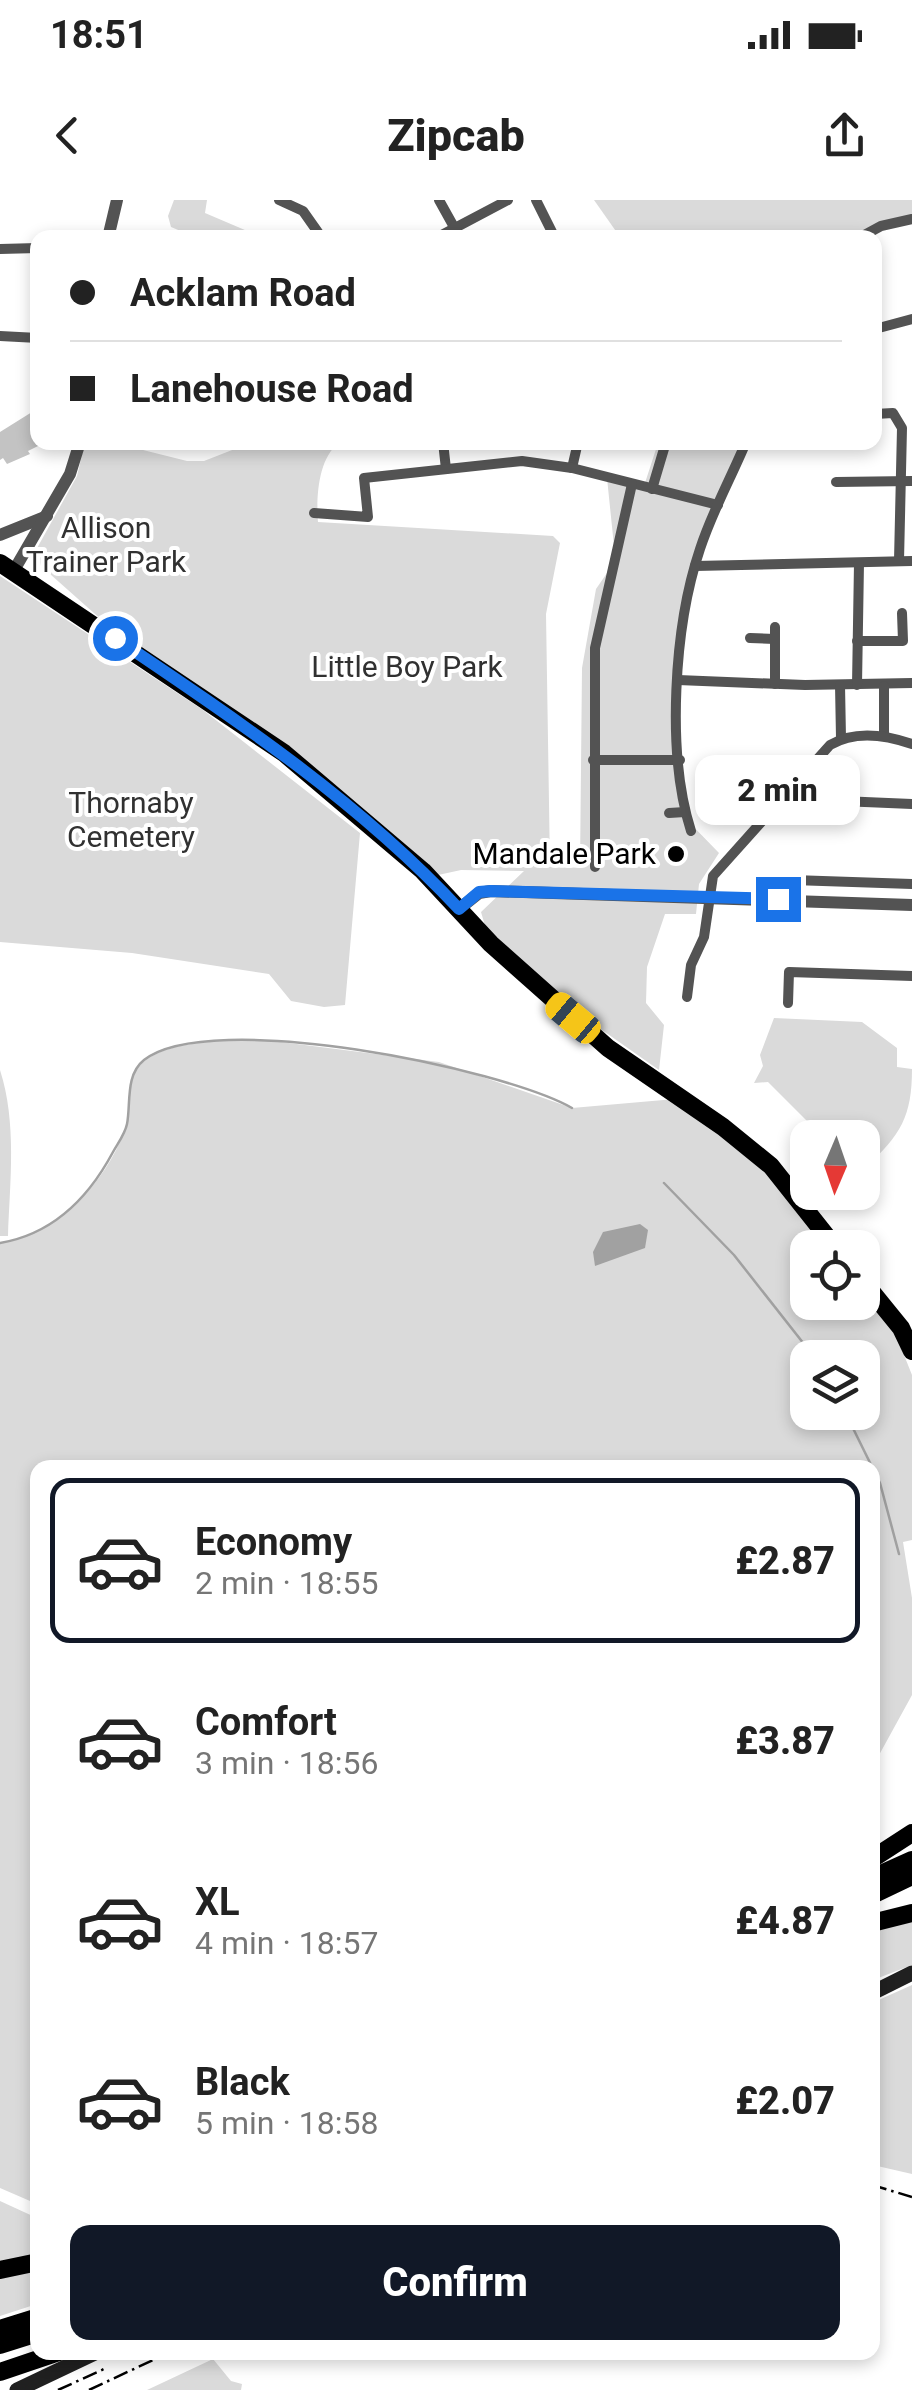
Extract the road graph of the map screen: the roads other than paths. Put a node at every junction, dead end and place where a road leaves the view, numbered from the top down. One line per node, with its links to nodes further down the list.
1 (118, 200): 8 (street)
2 (278, 200): 9 (street)
3 (439, 200): 7 (street)
4 (508, 200): 7 (street)
5 (536, 200): 11 (street)
6 (912, 219): 12 (street)
7 (454, 227): 10 (street)
8 (110, 230)
9 (316, 230)
10 (449, 230)
11 (551, 230)
12 (874, 230)
13 (30, 248): 14 (street)
14 (0, 249)
15 (912, 319): 16 (street)
16 (882, 327)
17 (0, 336): 18 (street)
18 (30, 338)
19 (882, 414): 28 (street)
20 (78, 450): 33 (street)
21 (444, 450): 26 (street)
22 (576, 450): 25 (street)
23 (664, 450): 30 (street)
24 (742, 450): 31 (street)
25 (572, 468): 26 (street); 29 (street)
26 (446, 469): 32 (street)
27 (836, 482): 28 (street)
28 (906, 482): 35 (street)
29 (632, 484): 30 (street); 52 (street)
30 (652, 489): 31 (street)
31 (718, 506): 38 (street)
32 (314, 514)
33 (47, 516): 34 (street); 39 (street)
34 (0, 535)
35 (899, 561): 36 (street); 37 (street)
36 (912, 561)
37 (858, 564): 38 (street); 42 (street)
38 (695, 566): 43 (street)
39 (7, 568): 70 (main road)
40 (902, 612): 42 (street)
41 (750, 638): 45 (street)
42 (857, 641): 47 (street)
43 (678, 680): 45 (street); 53 (street)
44 (912, 683): 48 (street)
45 (775, 684): 46 (street)
46 (840, 685): 47 (street); 50 (street)
47 (857, 685): 48 (street)
48 (884, 686): 49 (street)
49 (884, 736): 50 (street); 51 (street)
50 (841, 738): 67 (street)
51 (912, 744)
52 (594, 760): 53 (street); 62 (street)
53 (680, 760): 57 (street)
54 (841, 801): 55 (street)
55 (871, 803): 56 (street); 59 (street)
56 (912, 804)
57 (685, 812): 58 (street); 60 (street)
58 (669, 813)
59 (870, 818)
60 (691, 831)
61 (790, 864): 64 (street)
62 (594, 867)
63 (763, 879): 64 (street)
64 (790, 880): 65 (street)
65 (894, 884): 66 (street); 68 (street)
66 (912, 884)
67 (710, 897): 68 (street); 70 (street); 72 (street)
68 (893, 904): 69 (street)
69 (912, 905)
70 (459, 909): 74 (main road)
71 (912, 976): 73 (street)
72 (687, 997)
73 (788, 1003)
74 (821, 1230)
75 (880, 1302): 76 (main road)
76 (912, 1351)
77 (912, 1833): 78 (main road)
78 (880, 1854)
79 (912, 1860): 80 (main road)
80 (880, 1874)
81 (912, 1876): 82 (main road)
82 (880, 1891)
83 (912, 1913): 84 (main road)
84 (880, 1921)
85 (912, 1974): 86 (main road)
86 (880, 1989)
87 (30, 2264): 88 (main road)
88 (0, 2270)
89 (30, 2320): 90 (main road)
90 (0, 2329)
91 (30, 2336): 92 (main road)
92 (0, 2345)
93 (40, 2360): 95 (main road)
94 (80, 2360): 98 (main road)
95 (31, 2364): 96 (main road); 97 (main road)
96 (0, 2372)
97 (0, 2381)
98 (16, 2390)

